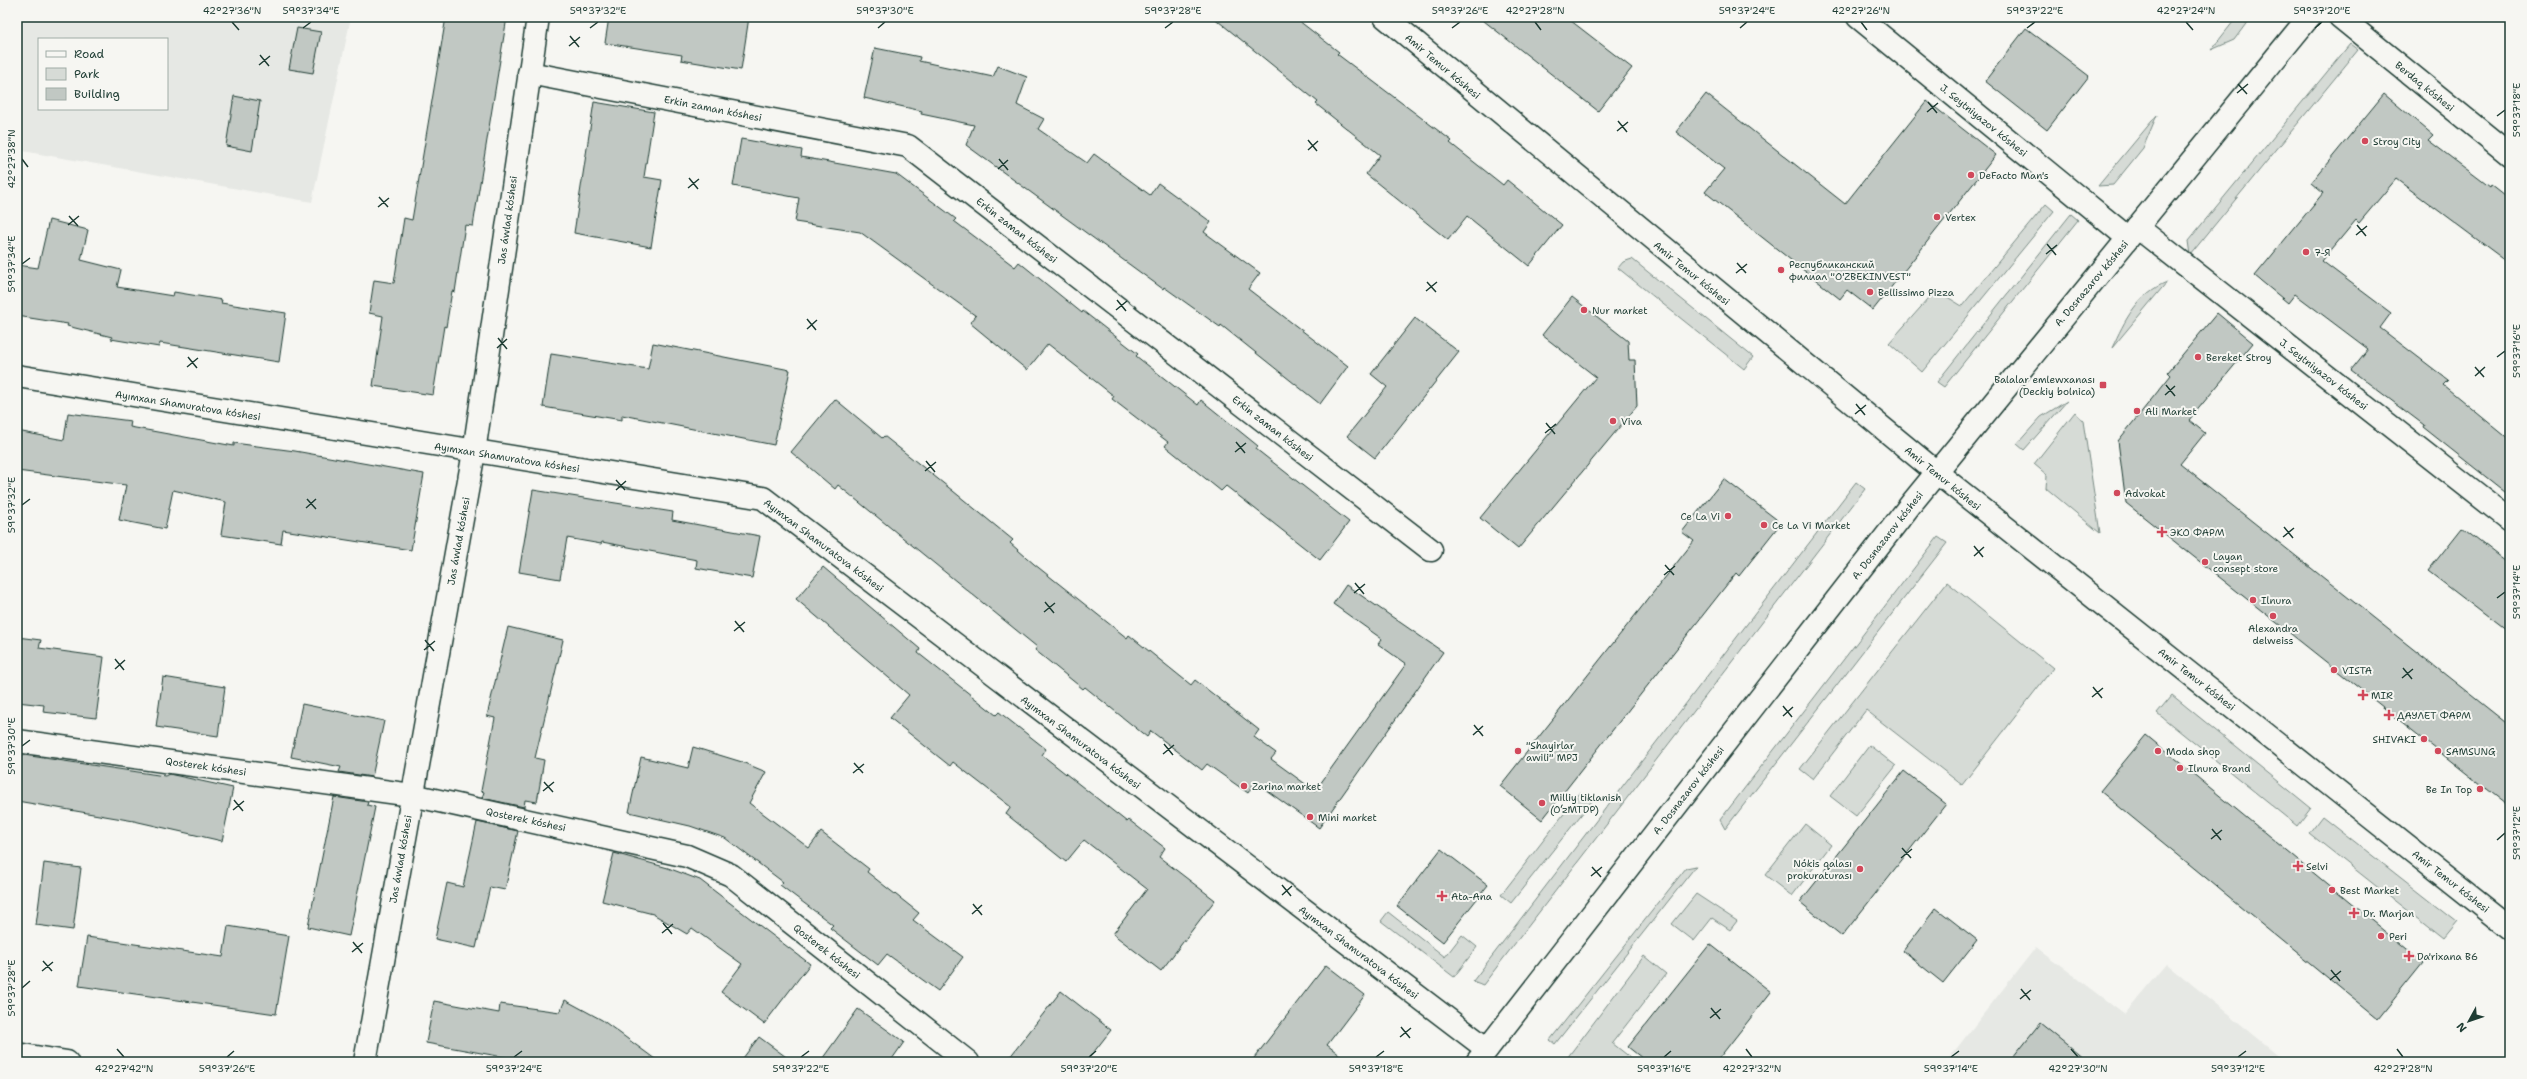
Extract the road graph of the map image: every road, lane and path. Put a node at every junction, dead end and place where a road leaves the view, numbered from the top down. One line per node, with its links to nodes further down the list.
1 (538, 17): 6 (street, Jas áwlad kóshesi)
2 (1385, 17): 11 (street, Amir Temur kóshesi)
3 (1858, 17): 8 (street, J. Seytniyazov kóshesi)
4 (2309, 17): 8 (street, A. Dosnazarov kóshesi)
5 (2340, 17): 7 (street, Berdaq kóshesi)
6 (529, 73): 10 (street, Jas áwlad kóshesi); 13 (street, Erkin zaman kóshesi)
7 (2510, 155)
8 (2133, 232): 11 (street, A. Dosnazarov kóshesi); 12 (street, J. Seytniyazov kóshesi)
9 (17, 376): 10 (street, Ayımxan Shamuratova kóshesi)
10 (474, 452): 15 (street, Jas áwlad kóshesi); 18 (street, Ayımxan Shamuratova kóshesi)
11 (1936, 472): 16 (street, Amir Temur kóshesi); 18 (street, A. Dosnazarov kóshesi)
12 (2510, 520)
13 (1431, 550)
14 (17, 741): 15 (street, Qosterek kóshesi)
15 (412, 794): 20 (street, Jas áwlad kóshesi); 21 (street, Qosterek kóshesi)
16 (2510, 928)
17 (17, 1054): 19 (street)
18 (1482, 1056)
19 (67, 1062)
20 (365, 1062)
21 (968, 1062)

